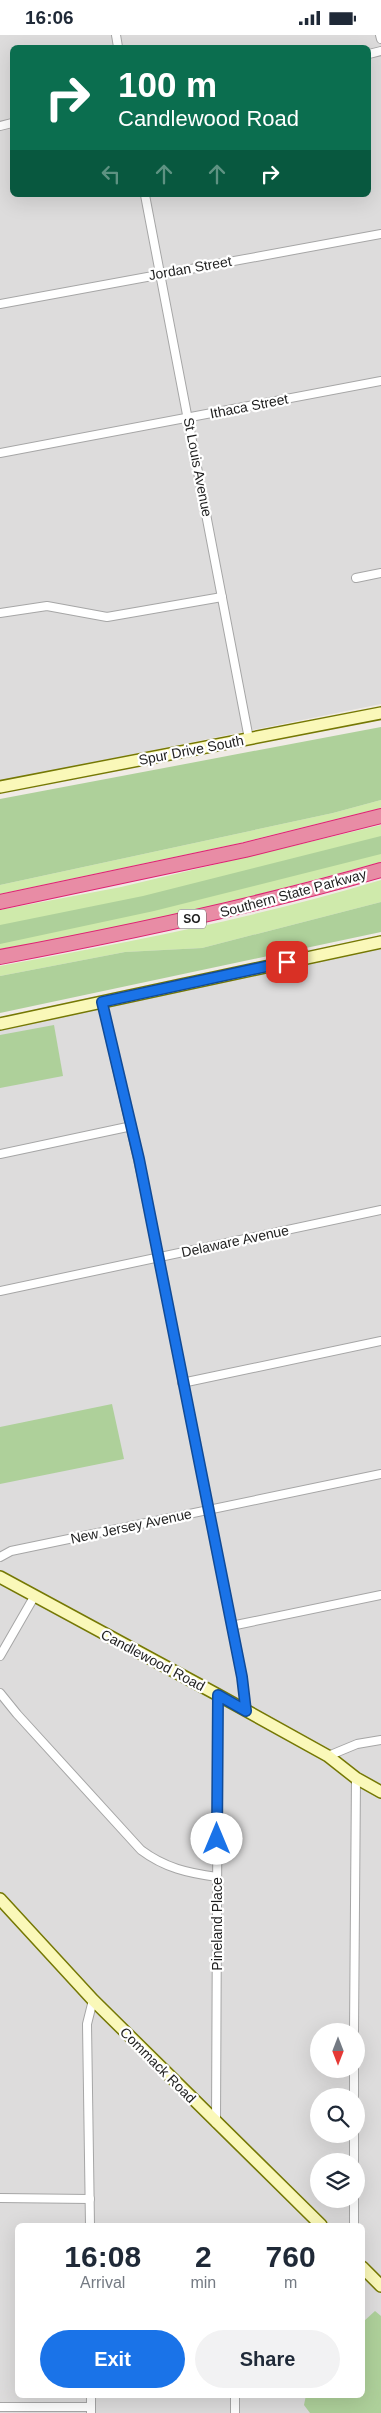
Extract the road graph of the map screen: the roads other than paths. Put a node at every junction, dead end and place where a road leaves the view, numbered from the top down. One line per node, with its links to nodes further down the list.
1 (380, 35): 2 (street)
2 (381, 39)
3 (146, 197): 5 (street, St Louis Avenue)
4 (381, 234): 5 (street, Jordan Street)
5 (160, 273): 6 (street, Jordan Street); 8 (street, St Louis Avenue)
6 (0, 304)
7 (381, 381): 8 (street, Ithaca Street)
8 (188, 417): 9 (street, Ithaca Street); 12 (street, St Louis Avenue)
9 (0, 453)
10 (381, 573): 11 (street)
11 (356, 577)
12 (222, 597): 13 (street); 15 (street, St Louis Avenue)
13 (0, 613)
14 (381, 713): 15 (street, Spur Drive South)
15 (249, 739): 16 (street, Spur Drive South)
16 (0, 787)
17 (381, 816): 19 (highway)
18 (381, 870): 21 (highway, Southern State Parkway / SO)
19 (0, 902)
20 (381, 942): 22 (street)
21 (0, 957)
22 (102, 1002): 23 (street); 24 (street)
23 (0, 1024)
24 (132, 1126): 25 (street); 27 (street)
25 (0, 1154)
26 (381, 1210): 27 (street, Delaware Avenue)
27 (158, 1257): 28 (street, Delaware Avenue); 30 (street)
28 (0, 1291)
29 (381, 1341): 30 (street)
30 (182, 1383): 32 (street)
31 (381, 1474): 32 (street, New Jersey Avenue)
32 (208, 1510): 33 (street, New Jersey Avenue); 37 (street)
33 (0, 1557)
34 (0, 1577): 36 (street, Candlewood Road)
35 (381, 1595): 37 (street)
36 (34, 1597): 38 (street); 40 (street, Candlewood Road)
37 (231, 1626): 41 (street)
38 (0, 1656)
39 (0, 1693): 46 (street)
40 (218, 1695): 41 (street, Candlewood Road); 46 (street, Pineland Place)
41 (246, 1711): 43 (street, Candlewood Road)
42 (381, 1740): 43 (street)
43 (328, 1756): 44 (street, Candlewood Road)
44 (356, 1778): 45 (street, Candlewood Road); 49 (street)
45 (381, 1792)
46 (217, 1877): 50 (street, Pineland Place)
47 (0, 1899): 48 (street, Commack Road)
48 (93, 1999): 50 (street, Commack Road); 52 (street)
49 (354, 2023)
50 (216, 2123): 55 (street, Commack Road)
51 (0, 2198): 52 (street)
52 (90, 2199): 54 (street)
53 (354, 2208): 56 (street)
54 (90, 2223)
55 (319, 2223)
56 (354, 2223)
57 (365, 2270): 58 (street)
58 (381, 2286)
59 (235, 2398): 62 (street)
60 (0, 2407): 61 (street)
61 (91, 2410)
62 (235, 2413)

